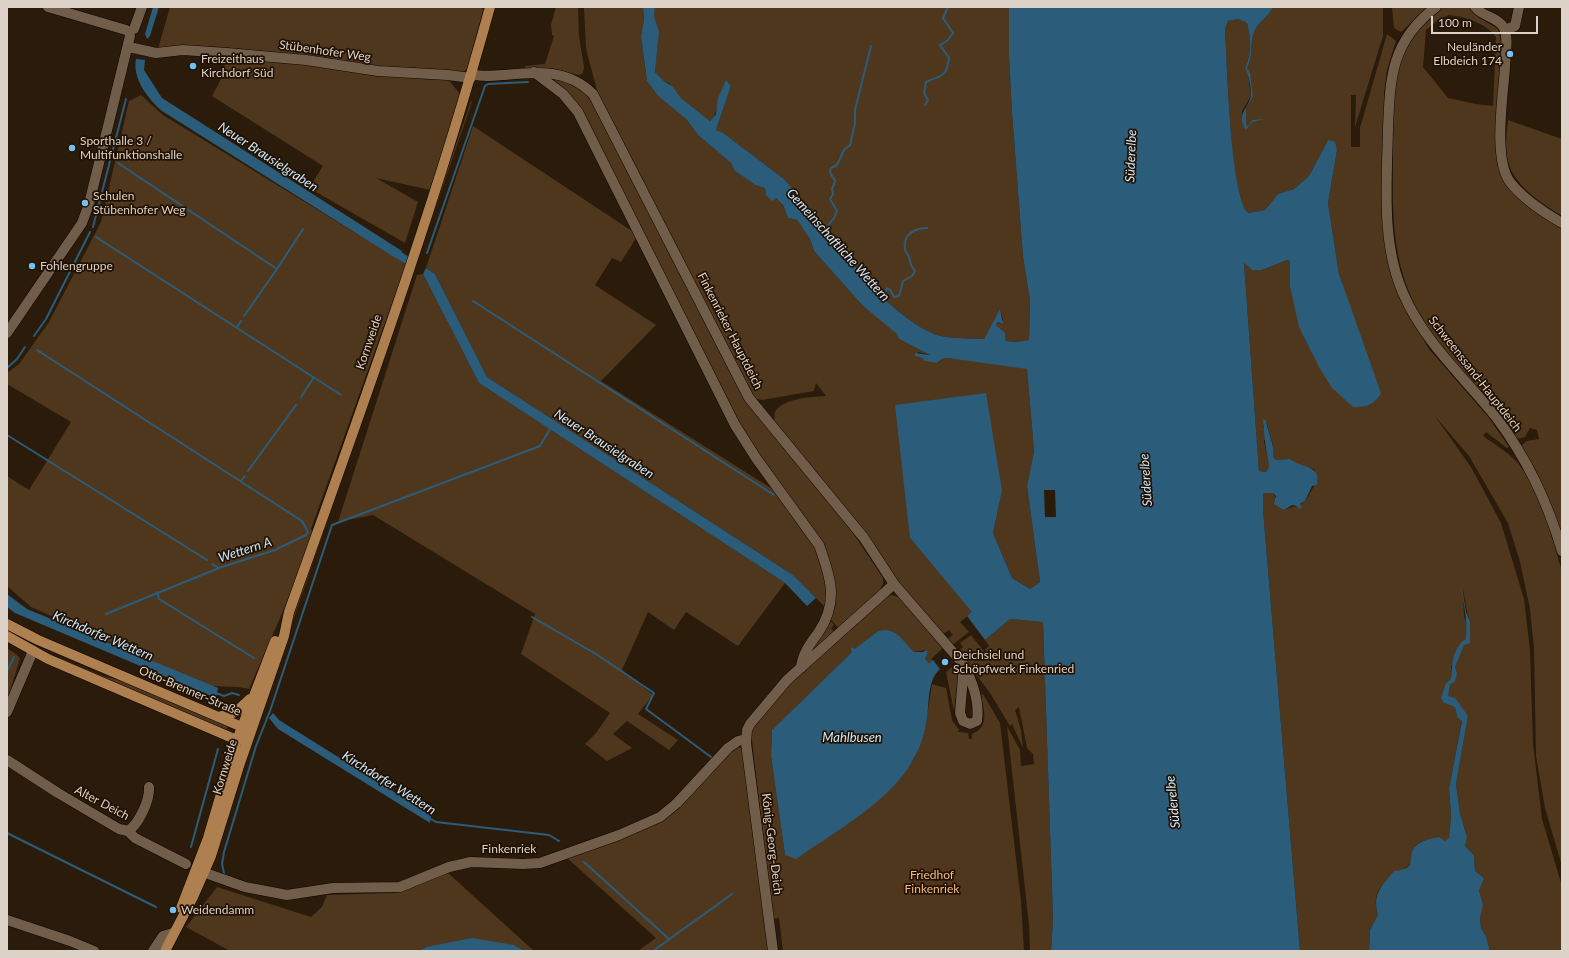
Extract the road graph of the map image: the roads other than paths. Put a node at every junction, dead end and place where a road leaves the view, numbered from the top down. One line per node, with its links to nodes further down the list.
1 (48, 7): 8 (street)
2 (142, 7): 8 (street)
3 (490, 7): 11 (main road, Kornweide)
4 (1436, 7): 14 (street, Schweenssand-Hauptdeich)
5 (1475, 7): 7 (street)
6 (1519, 7): 7 (street)
7 (1505, 30): 12 (street)
8 (130, 31): 9 (street)
9 (129, 46): 11 (street, Stübenhofer Weg); 13 (street)
10 (534, 72): 11 (street, Finkenrieker Hauptdeich); 15 (street, Finkenrieker Hauptdeich); 22 (street)
11 (471, 76): 16 (main road, Kornweide)
12 (1562, 223)
13 (7, 333)
14 (1562, 551)
15 (894, 584): 21 (street, Finkenrieker Hauptdeich); 22 (street)
16 (289, 612): 23 (main road, Kornweide); 27 (main road, Kornweide)
17 (7, 624): 19 (main road, Otto-Brenner-Straße)
18 (7, 636): 20 (main road)
19 (38, 640): 20 (main road); 25 (main road, Otto-Brenner-Straße)
20 (33, 651): 24 (street); 29 (main road)
21 (964, 665): 21 (street, Finkenrieker Hauptdeich)
22 (801, 668): 28 (street)
23 (255, 693): 25 (main road); 26 (main road, Kornweide)
24 (7, 712)
25 (218, 717): 26 (main road, Otto-Brenner-Straße)
26 (242, 727): 27 (main road, Otto-Brenner-Straße); 29 (main road, Kornweide)
27 (248, 737): 29 (main road); 34 (main road, Kornweide)
28 (746, 739): 34 (street, Finkenriek); 40 (street, König-Georg-Deich)
29 (237, 740): 34 (main road, Kornweide)
30 (7, 760): 32 (street, Alter Deich)
31 (149, 787): 32 (street)
32 (128, 831): 33 (street, Alter Deich)
33 (186, 864)
34 (200, 871): 36 (main road, Kornweide)
35 (7, 920): 37 (street)
36 (175, 929): 38 (street); 39 (main road, Kornweide)
37 (94, 951)
38 (153, 951)
39 (165, 951)
40 (773, 951)

